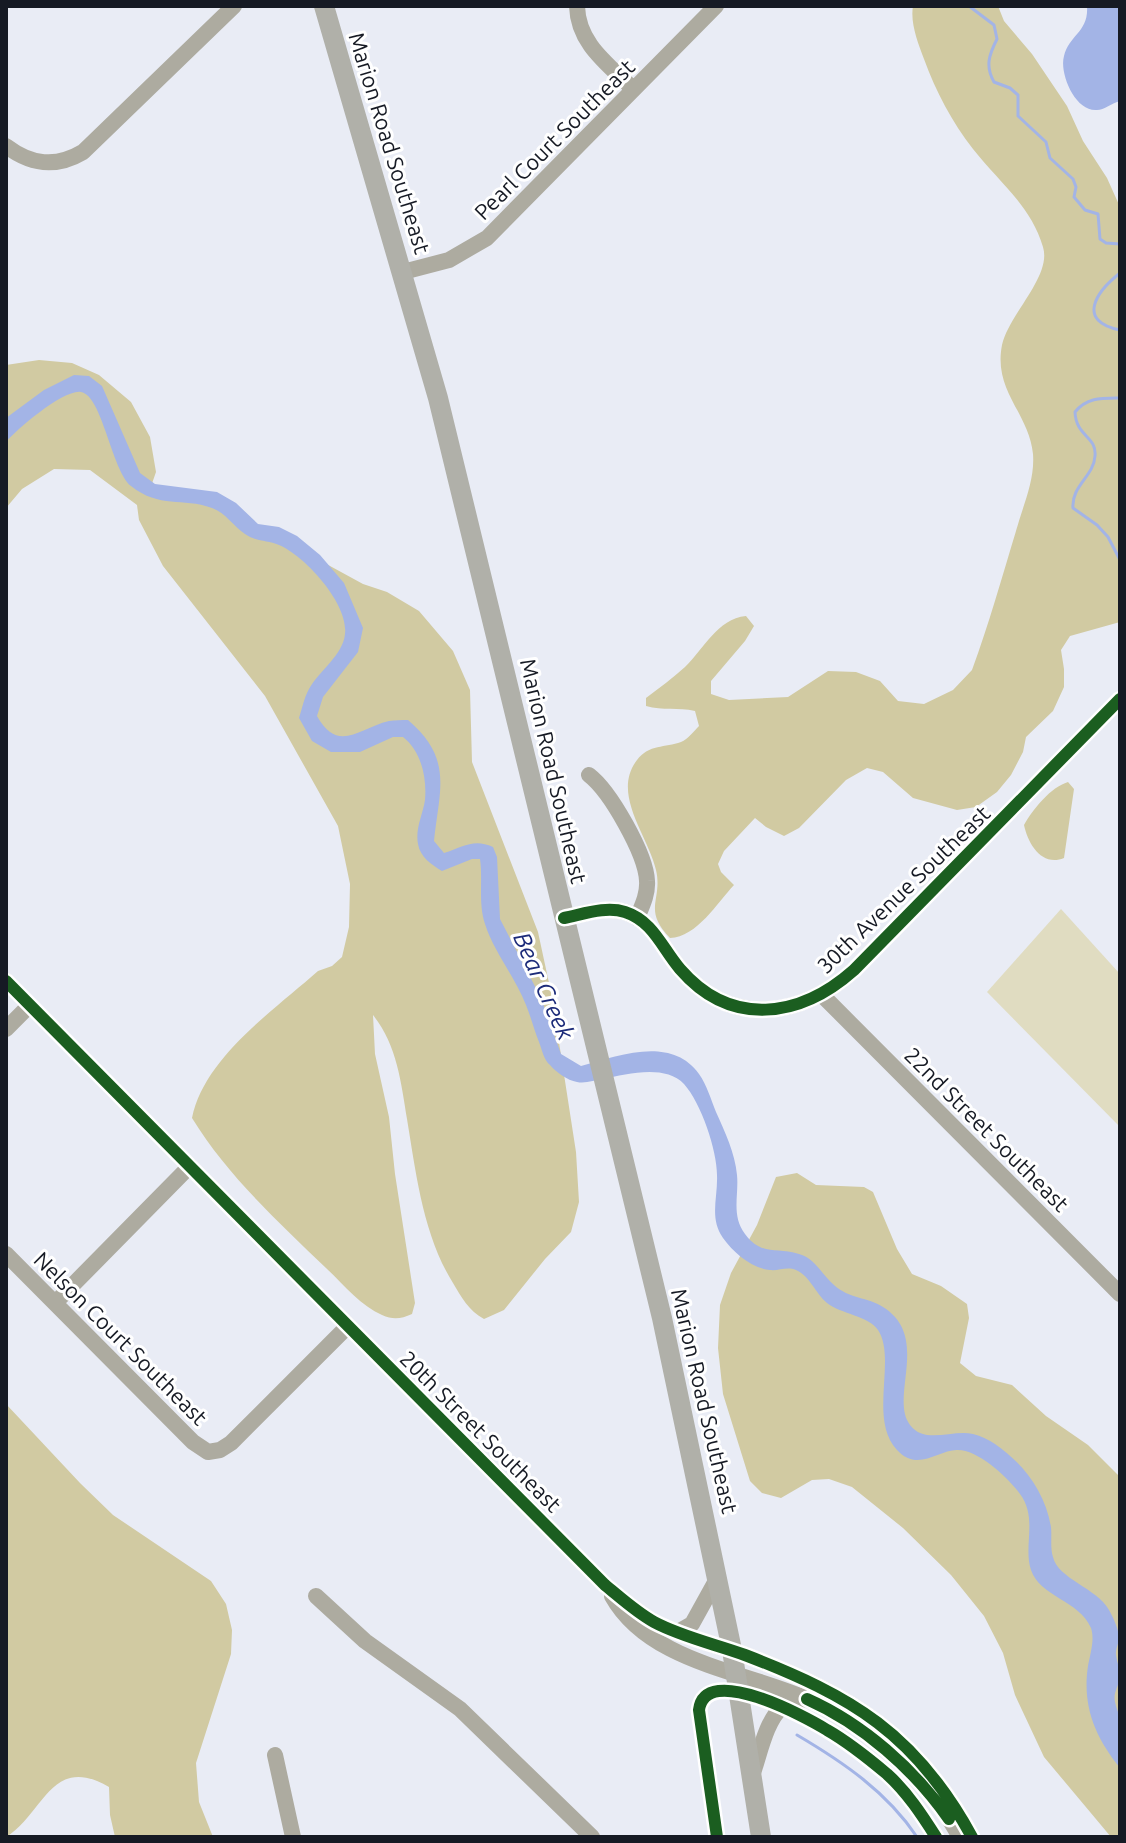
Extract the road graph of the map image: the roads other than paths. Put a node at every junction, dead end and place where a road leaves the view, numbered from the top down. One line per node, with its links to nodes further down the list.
1 (234, 6): 6 (street)
2 (324, 6): 7 (main road, Marion Road Southeast)
3 (577, 6): 5 (street)
4 (716, 6): 5 (street, Pearl Court Southeast)
5 (633, 89): 7 (street, Pearl Court Southeast)
6 (6, 146)
7 (403, 272): 10 (main road, Marion Road Southeast)
8 (1120, 699): 13 (street, 30th Avenue Southeast)
9 (589, 775): 11 (street)
10 (564, 918): 11 (street); 21 (main road, Marion Road Southeast)
11 (637, 918): 13 (street, 30th Avenue Southeast)
12 (6, 981): 14 (street, 20th Street Southeast)
13 (822, 995): 18 (street, 22nd Street Southeast)
14 (30, 1005): 15 (street); 16 (street, 20th Street Southeast)
15 (6, 1029)
16 (190, 1166): 19 (street); 20 (street, 20th Street Southeast)
17 (6, 1254): 19 (street, Nelson Court Southeast)
18 (1120, 1294)
19 (55, 1303): 20 (street, Nelson Court Southeast)
20 (348, 1326): 22 (street, 20th Street Southeast)
21 (718, 1577): 24 (street); 25 (main road, Marion Road Southeast)
22 (605, 1585): 24 (street, 20th Street Southeast); 26 (street, 20th Street Southeast)
23 (316, 1596): 31 (street)
24 (678, 1632): 25 (street, 20th Street Southeast)
25 (732, 1650): 26 (main road, Marion Road Southeast); 34 (street, 20th Street Southeast)
26 (736, 1673): 27 (street, 20th Street Southeast); 29 (main road, Marion Road Southeast)
27 (807, 1699): 29 (street); 33 (street, 20th Street Southeast)
28 (275, 1755): 30 (street)
29 (753, 1773): 32 (main road, Marion Road Southeast)
30 (290, 1833)
31 (592, 1837)
32 (761, 1837)
33 (960, 1837)
34 (972, 1837)

